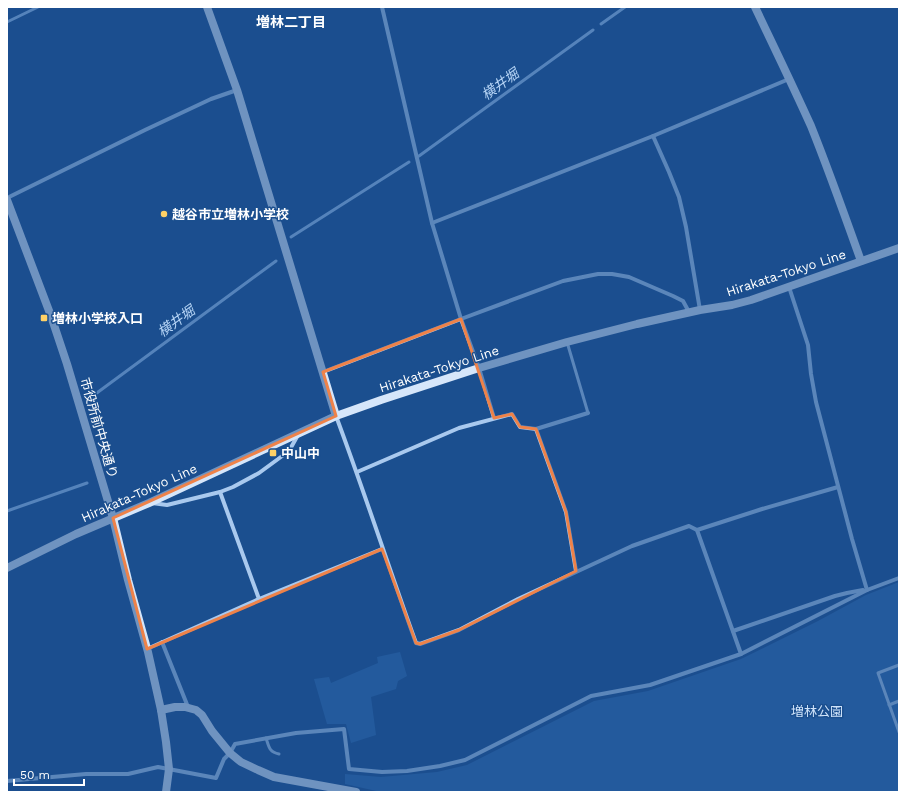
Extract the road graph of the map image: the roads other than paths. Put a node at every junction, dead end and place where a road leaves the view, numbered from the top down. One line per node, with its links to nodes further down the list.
1 (206, 7): 5 (street)
2 (382, 7): 8 (street)
3 (755, 7): 4 (street)
4 (789, 78): 6 (street); 10 (street)
5 (237, 90): 7 (street); 17 (street)
6 (653, 136): 8 (street); 12 (street)
7 (7, 199): 27 (street, 市役所前中央通り)
8 (432, 224): 14 (street)
9 (899, 248): 10 (street, Hirakata-Tokyo Line)
10 (861, 261): 11 (street, Hirakata-Tokyo Line)
11 (789, 287): 12 (street, Hirakata-Tokyo Line); 24 (street)
12 (700, 310): 13 (street, Hirakata-Tokyo Line)
13 (689, 313): 14 (street); 15 (street, Hirakata-Tokyo Line)
14 (461, 319): 16 (street); 17 (street)
15 (567, 342): 16 (street, Hirakata-Tokyo Line); 18 (lane)
16 (478, 368): 19 (street, Hirakata-Tokyo Line); 20 (street)
17 (323, 372): 19 (street)
18 (588, 413): 21 (street)
19 (336, 416): 22 (street, Hirakata-Tokyo Line); 23 (street)
20 (494, 418): 21 (street); 23 (street)
21 (536, 429): 31 (street)
22 (299, 433): 25 (street); 26 (street, Hirakata-Tokyo Line)
23 (357, 472): 29 (street)
24 (838, 487): 28 (street); 33 (street)
25 (220, 492): 26 (street); 34 (street)
26 (149, 503): 27 (street, Hirakata-Tokyo Line)
27 (112, 518): 30 (street, Hirakata-Tokyo Line); 37 (street, 市役所前中央通り)
28 (697, 530): 31 (street); 35 (street)
29 (382, 549): 31 (street); 34 (street)
30 (7, 568)
31 (576, 571)
32 (899, 578): 33 (street)
33 (867, 590): 35 (street); 38 (street)
34 (259, 599): 36 (street)
35 (733, 631): 38 (street)
36 (162, 642): 37 (street); 42 (street)
37 (147, 649): 43 (street, 市役所前中央通り)
38 (741, 654): 45 (street)
39 (899, 665): 41 (lane)
40 (899, 701): 41 (lane)
41 (889, 705): 44 (lane)
42 (188, 707): 43 (street); 46 (street)
43 (161, 710): 48 (street, 市役所前中央通り)
44 (899, 732)
45 (266, 738): 46 (street); 47 (lane)
46 (230, 753): 48 (street); 51 (street)
47 (280, 754)
48 (169, 769): 49 (street); 50 (street, 市役所前中央通り)
49 (7, 781)
50 (167, 789)
51 (356, 792)

